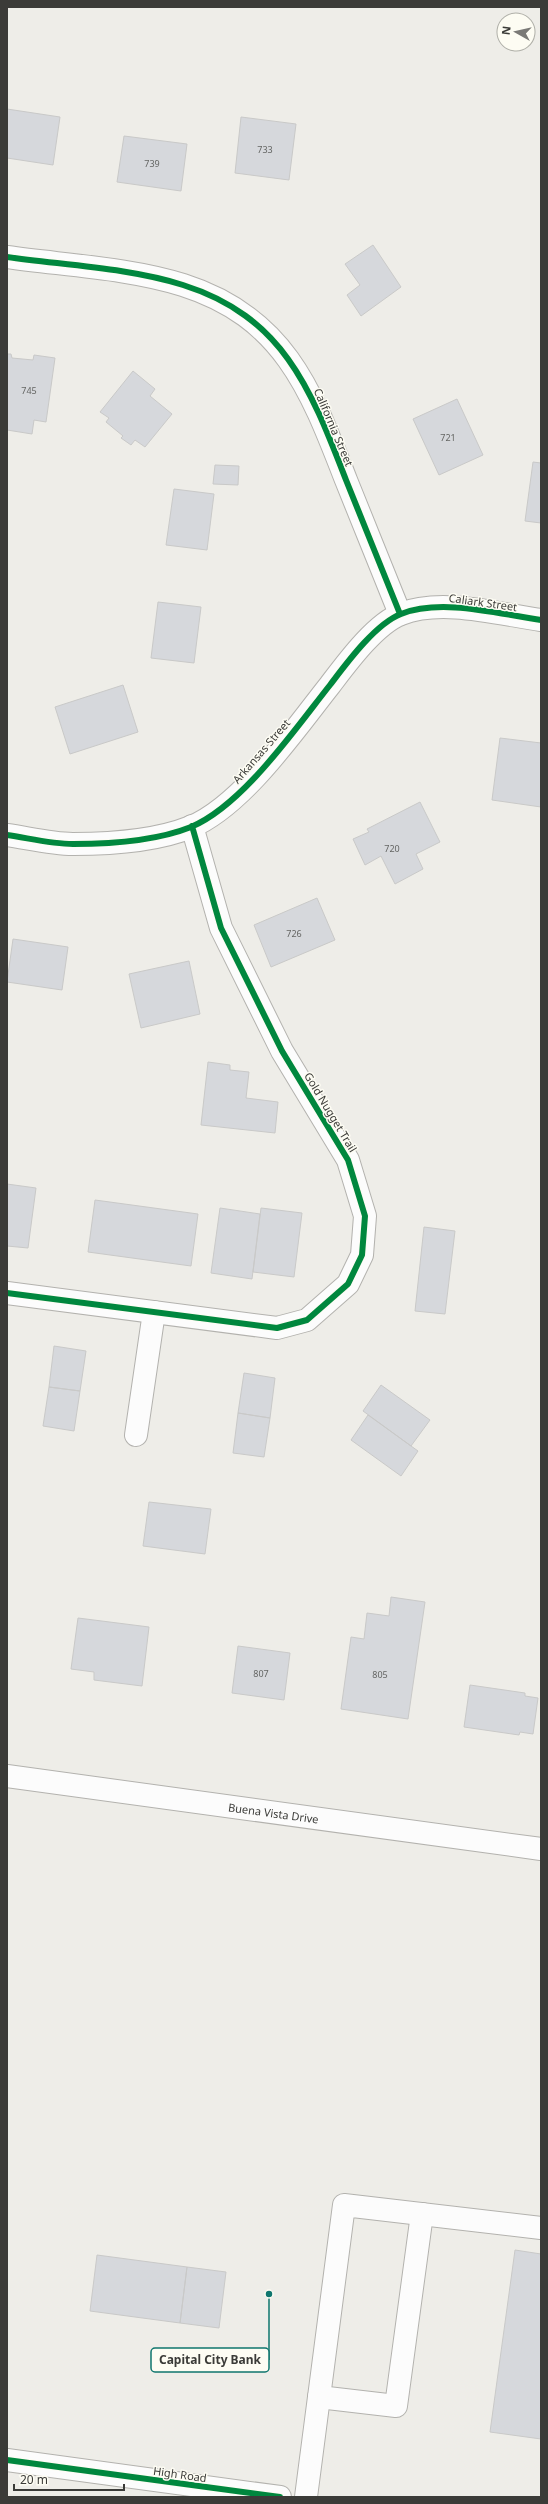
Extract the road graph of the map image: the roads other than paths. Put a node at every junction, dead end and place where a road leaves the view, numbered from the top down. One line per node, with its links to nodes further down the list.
1 (7, 257): 2 (street, California Street)
2 (400, 614): 3 (street, Caliark Street); 4 (street, Arkansas Street)
3 (541, 620)
4 (192, 826): 5 (street, Arkansas Street); 7 (street, Gold Nugget Trail)
5 (7, 835)
6 (7, 1293): 7 (street, Gold Nugget Trail)
7 (154, 1312): 8 (street)
8 (136, 1435)
9 (7, 1776): 10 (street, Buena Vista Drive)
10 (541, 1849)
11 (422, 2214): 12 (street); 13 (street); 13 (street)
12 (541, 2228)
13 (318, 2397): 16 (street)
14 (7, 2460): 15 (street, High Road)
15 (280, 2497)
16 (306, 2497)

